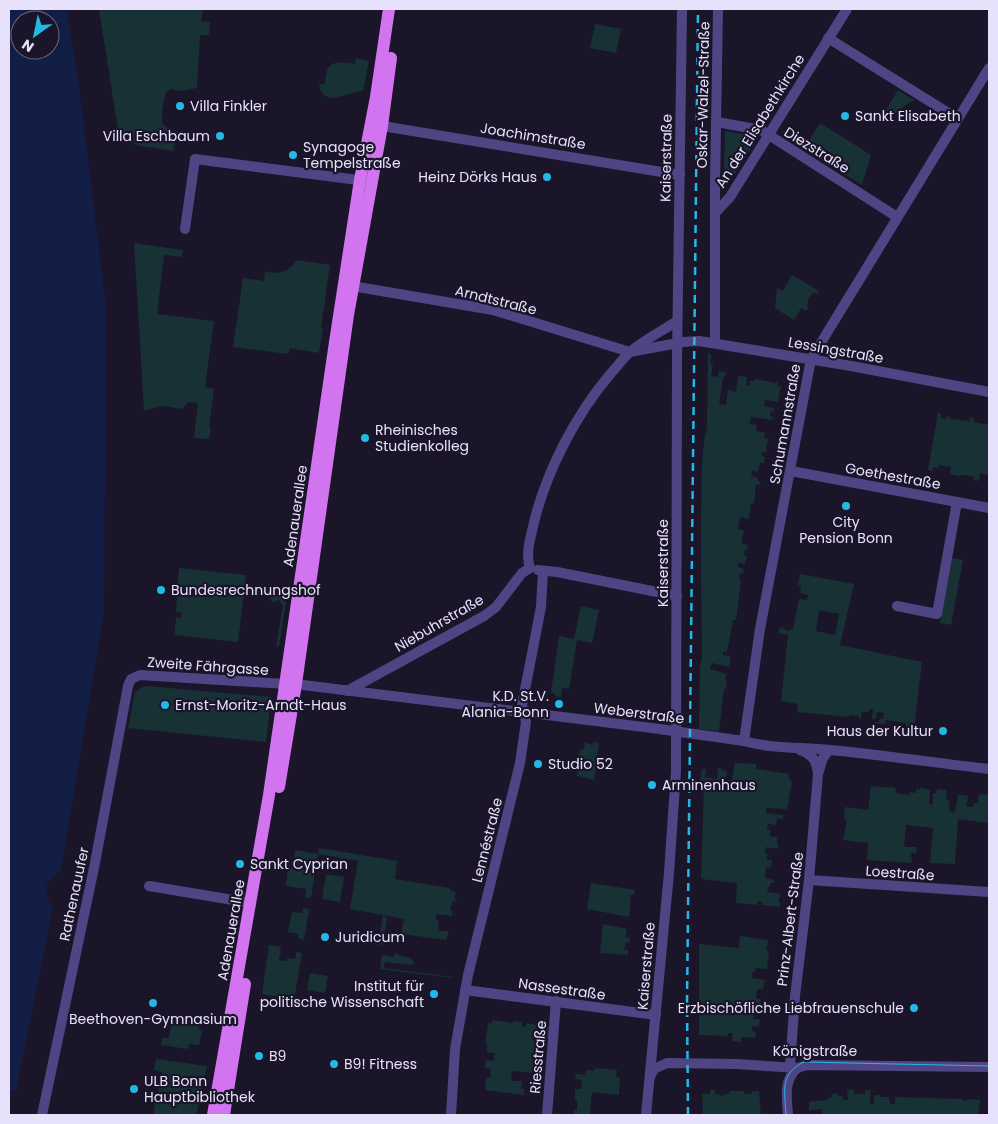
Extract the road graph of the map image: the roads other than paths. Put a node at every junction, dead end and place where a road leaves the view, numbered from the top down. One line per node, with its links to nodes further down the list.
1 (389, 9): 14 (main road, Adenauerallee)
2 (397, 9): 11 (main road, Adenauerallee)
3 (682, 9): 13 (street, Kaiserstraße)
4 (718, 9): 10 (street, Oskar-Walzel-Straße)
5 (842, 10): 6 (street, An der Elisabethkirche)
6 (828, 38): 9 (street); 12 (street, An der Elisabethkirche)
7 (989, 68): 8 (street, Schumannstraße)
8 (986, 82): 9 (street, Schumannstraße)
9 (958, 119): 16 (street, Schumannstraße)
10 (716, 122): 12 (street, Diezstraße); 15 (street, Oskar-Walzel-Straße)
11 (382, 126): 13 (street, Joachimstraße); 14 (main road, Adenauerallee)
12 (768, 134): 15 (street, An der Elisabethkirche); 16 (street, Diezstraße)
13 (680, 171): 19 (street, Kaiserstraße)
14 (366, 181): 17 (street); 18 (main road, Adenauerallee); 33 (main road, Adenauerallee)
15 (716, 212): 21 (street)
16 (897, 217): 23 (street, Schumannstraße)
17 (184, 229)
18 (352, 286): 22 (street, Arndtstraße); 33 (main road, Adenauerallee)
19 (677, 320): 20 (street, Kaiserstraße); 22 (street)
20 (677, 343): 21 (street, Lessingstraße); 22 (street); 30 (street, Kaiserstraße)
21 (715, 343): 23 (street, Lessingstraße)
22 (630, 352): 28 (street)
23 (811, 359): 24 (street, Lessingstraße); 25 (street, Schumannstraße)
24 (989, 392)
25 (791, 471): 26 (street, Goethestraße); 37 (street, Schumannstraße)
26 (957, 502): 27 (street, Goethestraße); 31 (street)
27 (989, 508)
28 (530, 568): 29 (street); 34 (street, Niebuhrstraße)
29 (543, 571): 30 (street); 35 (street, Lennéstraße)
30 (677, 592): 36 (street, Kaiserstraße)
31 (897, 606)
32 (131, 679): 33 (street, Zweite Fährgasse); 52 (street, Rathenauufer)
33 (290, 684): 34 (street, Weberstraße); 45 (main road, Adenauerallee); 54 (main road, Adenauerallee)
34 (347, 691): 35 (street, Weberstraße)
35 (524, 713): 36 (street, Weberstraße); 46 (street, Lennéstraße)
36 (676, 727): 37 (street, Weberstraße); 48 (street, Kaiserstraße)
37 (744, 741): 38 (street, Weberstraße)
38 (796, 749): 39 (street, Weberstraße); 41 (street)
39 (829, 750): 40 (street, Weberstraße); 41 (street, Prinz-Albert-Straße)
40 (989, 769)
41 (818, 774): 42 (street, Prinz-Albert-Straße)
42 (809, 880): 44 (street, Loestraße); 49 (street, Prinz-Albert-Straße)
43 (150, 886): 45 (street)
44 (989, 892)
45 (251, 903): 53 (main road, Adenauerallee)
46 (466, 990): 47 (street, Nassestraße); 55 (street, Lennéstraße)
47 (556, 1002): 48 (street, Nassestraße); 56 (street, Riesstraße)
48 (656, 1015): 51 (street, Kaiserstraße)
49 (793, 1068): 50 (street, Königstraße); 51 (street, Königstraße); 58 (street, Prinz-Albert-Straße)
50 (989, 1068)
51 (649, 1080): 57 (street, Kaiserstraße)
52 (42, 1115)
53 (213, 1115)
54 (224, 1115)
55 (451, 1115)
56 (547, 1115)
57 (646, 1115)
58 (788, 1115)

